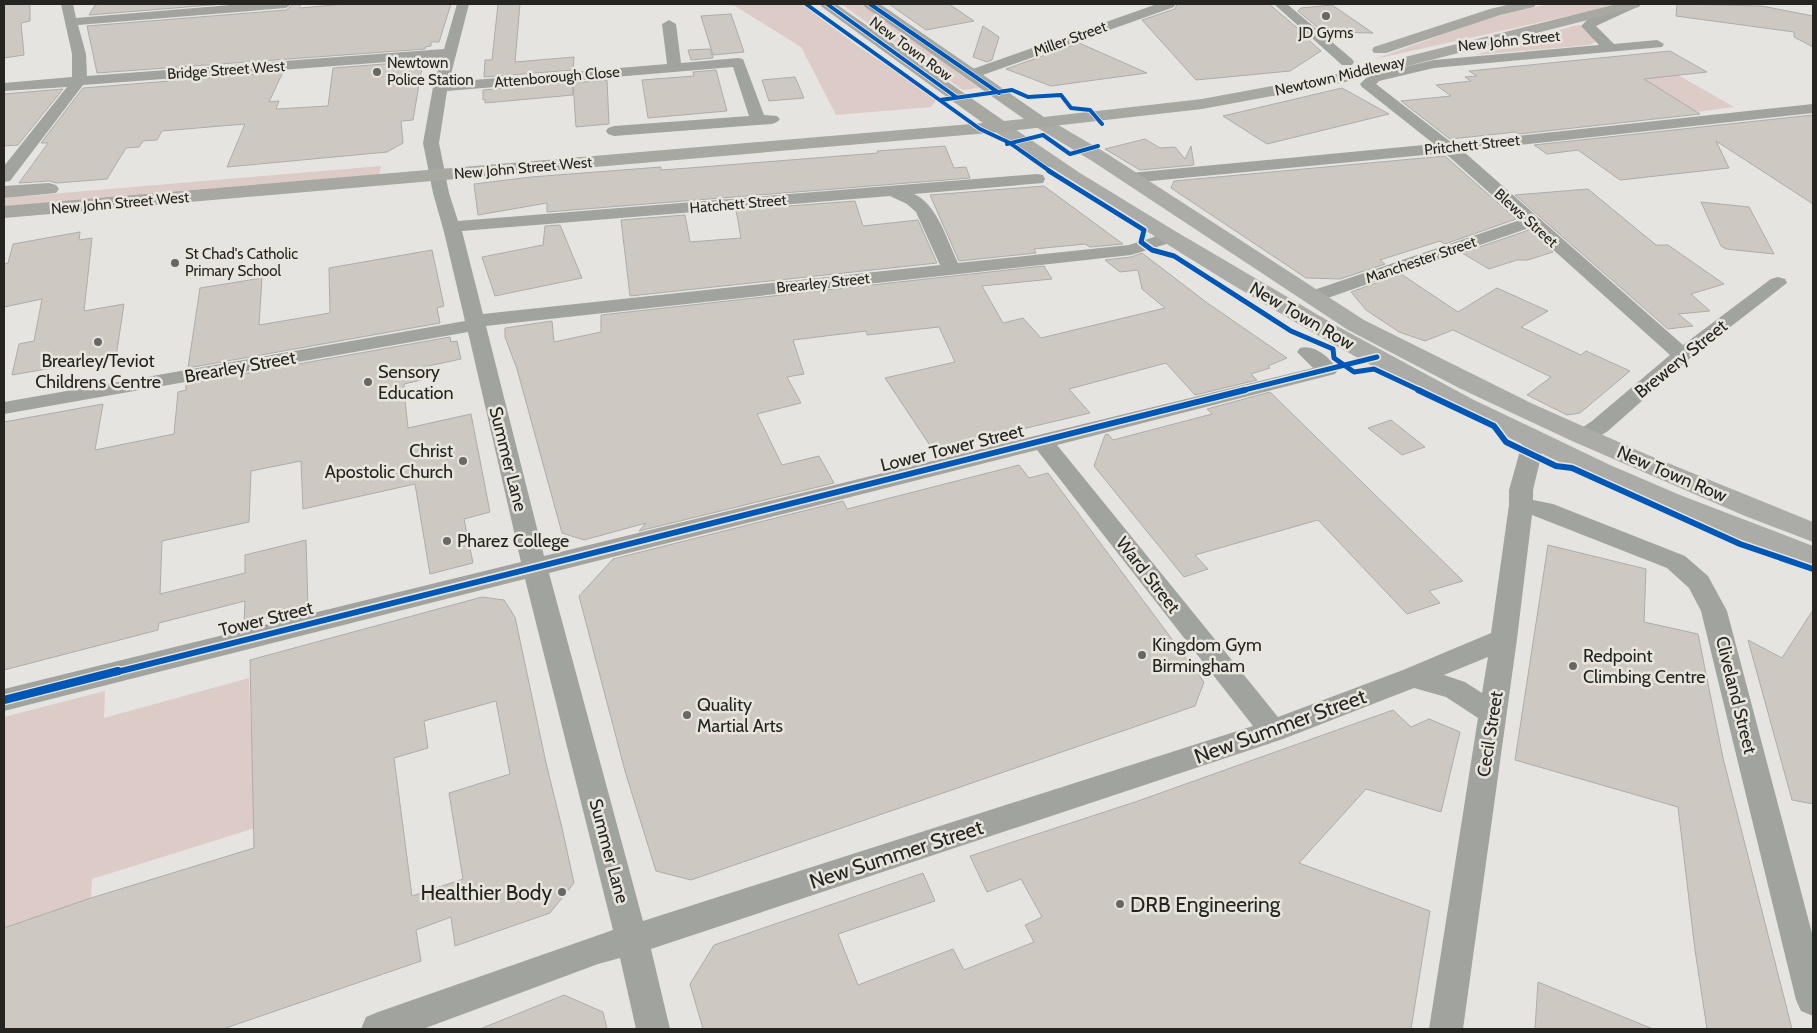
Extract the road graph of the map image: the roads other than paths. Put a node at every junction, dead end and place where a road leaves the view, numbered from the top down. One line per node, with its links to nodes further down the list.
1 (67, 4): 11 (street)
2 (286, 4): 11 (street)
3 (463, 4): 16 (street, Summer Lane)
4 (827, 4): 26 (highway, New Town Row)
5 (870, 4): 19 (highway, New Town Row)
6 (1169, 4): 19 (street, Miller Street)
7 (1297, 4): 10 (street)
8 (1529, 4): 17 (highway, Newtown Middleway)
9 (1632, 4): 14 (highway, Newtown Middleway); 15 (street)
10 (1281, 5): 17 (street)
11 (70, 22): 20 (street)
12 (669, 24): 18 (street)
13 (1657, 44): 15 (street, New John Street)
14 (1458, 47): 17 (highway); 27 (highway, Newtown Middleway)
15 (1610, 47): 21 (street, New John Street)
16 (448, 54): 20 (street, Bridge Street West); 22 (street, Summer Lane)
17 (1347, 62): 25 (highway, Newtown Middleway)
18 (674, 67): 22 (street, Attenborough Close); 29 (street, Attenborough Close)
19 (972, 74): 25 (highway, New Town Row)
20 (79, 82): 23 (street, Bridge Street West); 33 (street)
21 (1367, 84): 30 (street, Blews Street)
22 (440, 86): 31 (street, Summer Lane)
23 (4, 87)
24 (1813, 108): 30 (street, Pritchett Street)
25 (1023, 109): 26 (highway, New John Street West); 27 (highway, New Town Row)
26 (977, 112): 28 (highway, New Town Row); 31 (highway, New John Street West)
27 (1042, 123): 28 (highway, New John Street West); 34 (main road, New Town Row)
28 (1000, 127): 31 (highway, New John Street West); 42 (main road, New Town Row)
29 (614, 131)
30 (1448, 148): 34 (street, Pritchett Street); 40 (street, Blews Street)
31 (436, 167): 35 (highway, New John Street West); 39 (highway, New John Street West); 41 (street, Summer Lane)
32 (1027, 176): 38 (street, Hatchett Street)
33 (4, 177)
34 (1130, 178): 45 (main road, New Town Row)
35 (179, 179)
36 (71, 187): 37 (highway, New John Street West)
37 (4, 192)
38 (895, 192): 41 (street, Hatchett Street); 43 (street)
39 (4, 212)
40 (1531, 222): 45 (street, Manchester Street); 48 (street, Blews Street)
41 (451, 227): 46 (street, Summer Lane)
42 (1170, 237): 43 (street, Brearley Street); 49 (main road, New Town Row)
43 (951, 270): 46 (street, Brearley Street)
44 (1778, 283): 48 (street, Brewery Street)
45 (1312, 297): 49 (main road); 51 (main road, New Town Row)
46 (475, 323): 50 (street, Brearley Street); 57 (street, Summer Lane)
47 (1307, 352): 52 (street, Lower Tower Street)
48 (1682, 355): 51 (street, Brewery Street)
49 (1377, 357): 53 (main road, New Town Row)
50 (4, 408)
51 (1585, 436): 55 (main road, New Town Row)
52 (1042, 441): 57 (street, Lower Tower Street); 62 (street, Ward Street)
53 (1532, 447): 54 (street, Cecil Street); 56 (main road, New Town Row)
54 (1521, 505): 58 (street, Cecil Street); 64 (street, Cliveland Street)
55 (1813, 533)
56 (1813, 558)
57 (534, 568): 60 (street, Tower Street); 63 (street, Summer Lane)
58 (1504, 639): 59 (street, New Summer Street); 61 (street, Cecil Street)
59 (1413, 678): 61 (street); 62 (street, New Summer Street)
60 (4, 700)
61 (1493, 714): 67 (street, Cecil Street)
62 (1273, 731): 63 (street, New Summer Street)
63 (632, 940): 65 (street, New Summer Street); 66 (street, Summer Lane)
64 (1813, 1000)
65 (378, 1029)
66 (653, 1029)
67 (1446, 1029)

